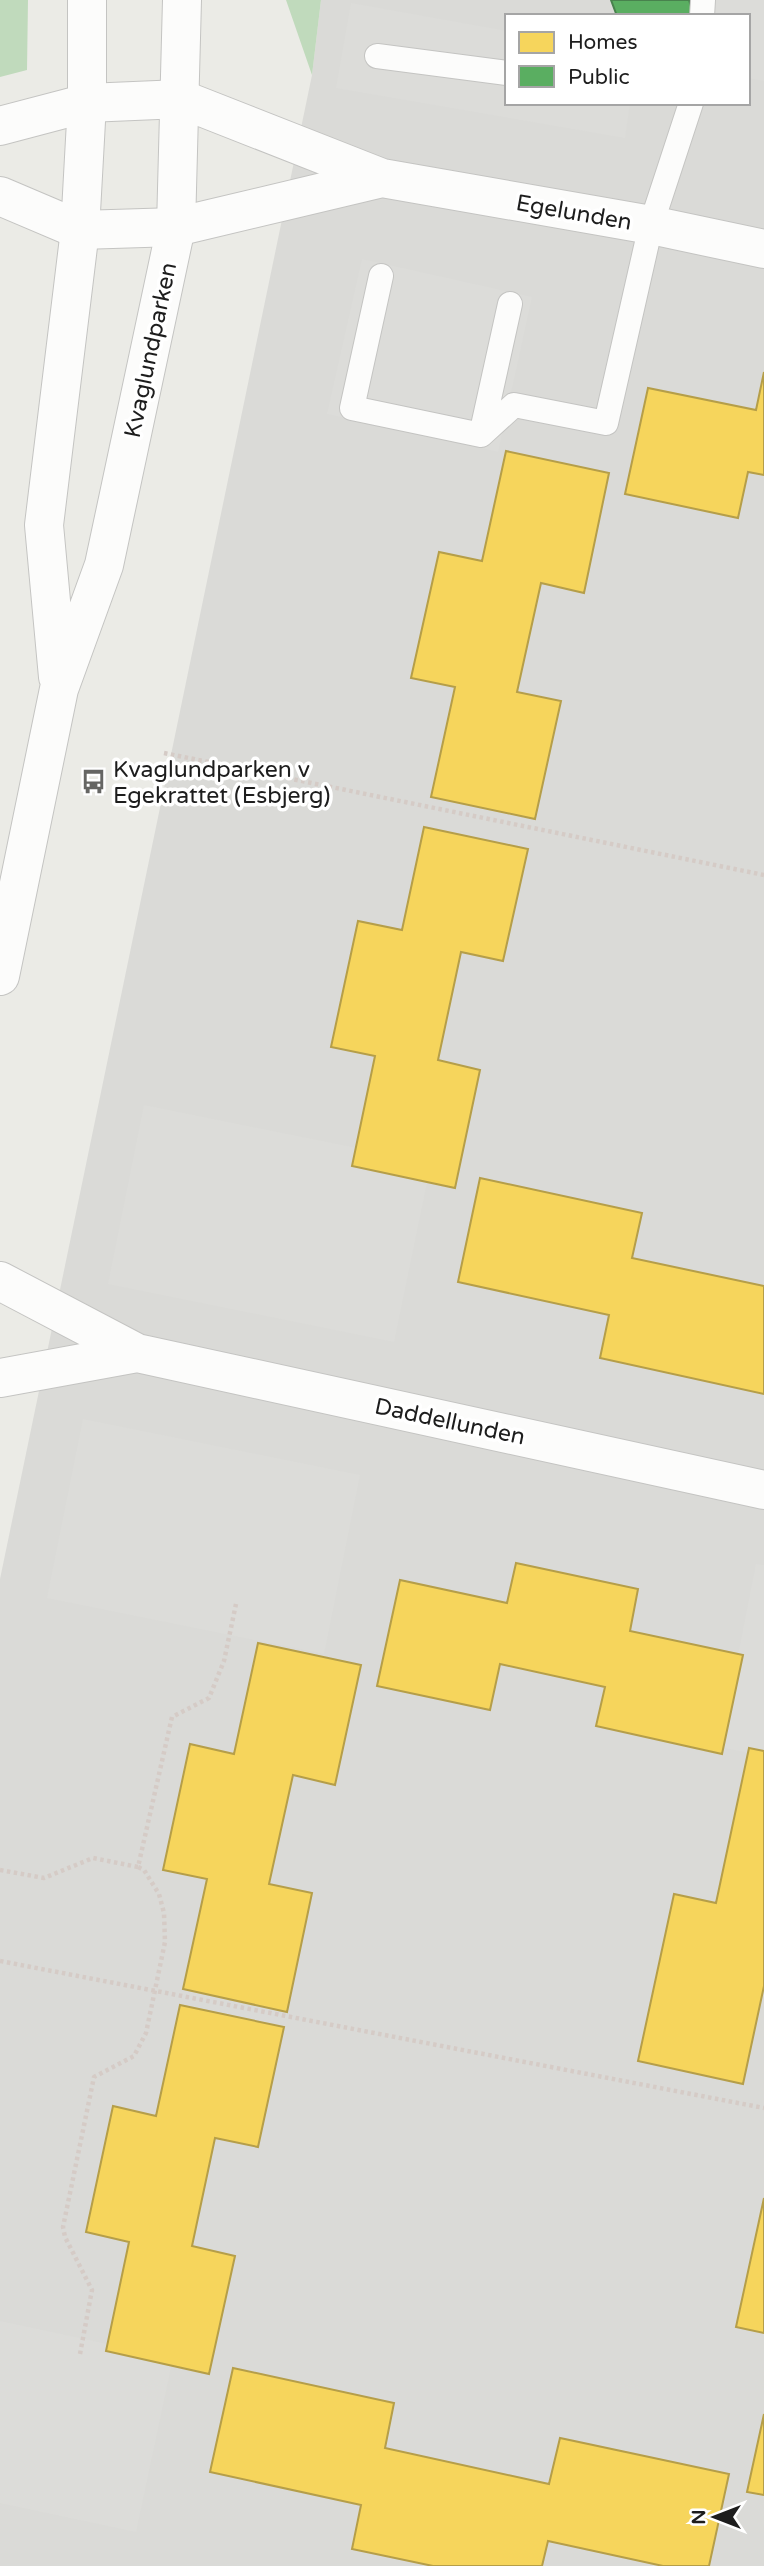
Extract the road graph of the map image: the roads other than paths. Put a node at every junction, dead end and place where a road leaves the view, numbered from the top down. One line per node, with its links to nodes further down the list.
1 (87, 0): 6 (street, Kvaglundparken)
2 (182, 0): 5 (street, Kvaglundparken)
3 (377, 56): 4 (lane)
4 (505, 73)
5 (181, 99): 6 (street, Egelunden); 9 (street, Egelunden); 12 (street, Kvaglundparken)
6 (87, 103): 8 (street, Egelunden); 13 (street, Kvaglundparken)
7 (690, 105): 11 (lane)
8 (0, 126)
9 (382, 178): 11 (street, Egelunden); 12 (street, Egelunden)
10 (0, 196): 13 (street)
11 (651, 225): 14 (street, Egelunden); 17 (lane)
12 (176, 226): 13 (street, Egelunden); 18 (street, Kvaglundparken)
13 (80, 230): 18 (street, Kvaglundparken)
14 (764, 249)
15 (382, 276): 17 (lane)
16 (510, 304): 17 (lane)
17 (481, 435)
18 (59, 689): 19 (street, Kvaglundparken)
19 (0, 976)
20 (0, 1281): 21 (street, Daddellunden)
21 (137, 1353): 22 (street, Daddellunden); 23 (street, Daddellunden)
22 (0, 1378)
23 (764, 1490)

